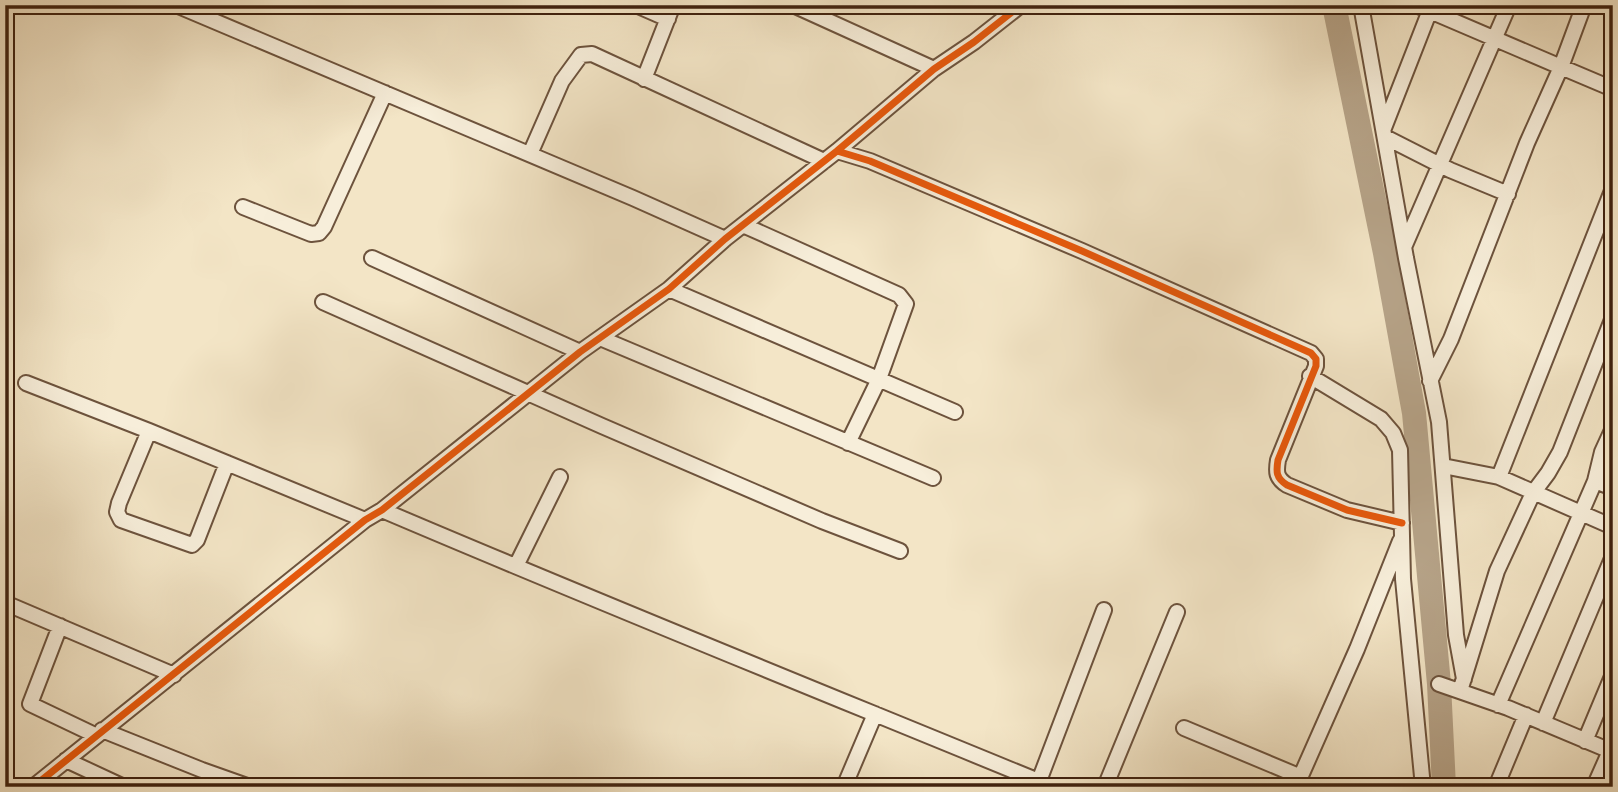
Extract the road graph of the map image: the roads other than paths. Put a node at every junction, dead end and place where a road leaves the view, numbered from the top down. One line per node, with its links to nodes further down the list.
1 (176, 5): 16 (street)
2 (636, 5): 10 (street)
3 (793, 5): 9 (street)
4 (1361, 5): 17 (street)
5 (1509, 5): 11 (street)
6 (1584, 5): 12 (street)
7 (1016, 6): 13 (street)
8 (1426, 7): 11 (street); 17 (street)
9 (809, 8): 13 (street)
10 (671, 12): 14 (street)
11 (1496, 38): 12 (street); 21 (street)
12 (1561, 67): 15 (street); 23 (street)
13 (934, 69): 18 (street)
14 (644, 79): 19 (street); 20 (street)
15 (1613, 89)
16 (385, 93): 19 (street); 25 (street)
17 (1384, 134): 21 (street); 28 (street)
18 (837, 151): 20 (street); 35 (street)
19 (530, 154): 27 (street)
20 (824, 162): 26 (street)
21 (1440, 164): 23 (street); 28 (street)
22 (1613, 188): 24 (street)
23 (1508, 194): 37 (street)
24 (1609, 206): 47 (street)
25 (243, 207)
26 (743, 225): 27 (street); 36 (street)
27 (725, 239): 30 (street)
28 (1404, 247): 37 (street)
29 (372, 258): 34 (street)
30 (669, 289): 33 (street); 36 (street)
31 (323, 302): 39 (street)
32 (1613, 317): 51 (street)
33 (600, 338): 34 (street); 43 (street)
34 (580, 352): 39 (street)
35 (1310, 376): 56 (street); 56 (street)
36 (879, 379): 40 (street); 43 (street)
37 (1430, 380): 45 (street)
38 (26, 383): 42 (street)
39 (529, 394): 52 (street); 57 (street)
40 (956, 412)
41 (1613, 428): 49 (street)
42 (149, 431): 44 (street); 44 (street)
43 (848, 443): 48 (street)
44 (227, 463): 54 (street)
45 (1443, 466): 47 (street); 67 (street)
46 (560, 477): 59 (street)
47 (1499, 477): 51 (street)
48 (933, 478)
49 (1595, 481): 50 (street); 53 (street)
50 (1613, 488)
51 (1533, 493): 53 (street); 67 (street)
52 (382, 510): 54 (street); 59 (street)
53 (1582, 514): 55 (street); 68 (street)
54 (365, 520): 65 (street)
55 (1613, 527)
56 (1402, 530): 77 (street); 84 (street)
57 (900, 551)
58 (1613, 556): 71 (street)
59 (516, 566): 69 (street)
60 (5, 603): 63 (street)
61 (1104, 610): 78 (street)
62 (1177, 612): 83 (street)
63 (60, 626): 65 (street); 73 (street)
64 (1613, 674): 74 (street)
65 (174, 675): 73 (street)
66 (1440, 684): 67 (street)
67 (1462, 685): 68 (street)
68 (1498, 705): 70 (street)
69 (875, 714): 78 (street); 82 (street)
70 (1525, 715): 71 (street); 85 (street)
71 (1544, 723): 74 (street)
72 (1184, 728): 77 (street)
73 (99, 733): 76 (street); 81 (street)
74 (1585, 741): 75 (street)
75 (1611, 752): 86 (street)
76 (66, 761): 79 (street); 80 (street)
77 (1298, 782)
78 (1046, 784)
79 (33, 787)
80 (124, 787)
81 (250, 787)
82 (844, 787)
83 (1105, 787)
84 (1423, 787)
85 (1496, 787)
86 (1594, 787)

